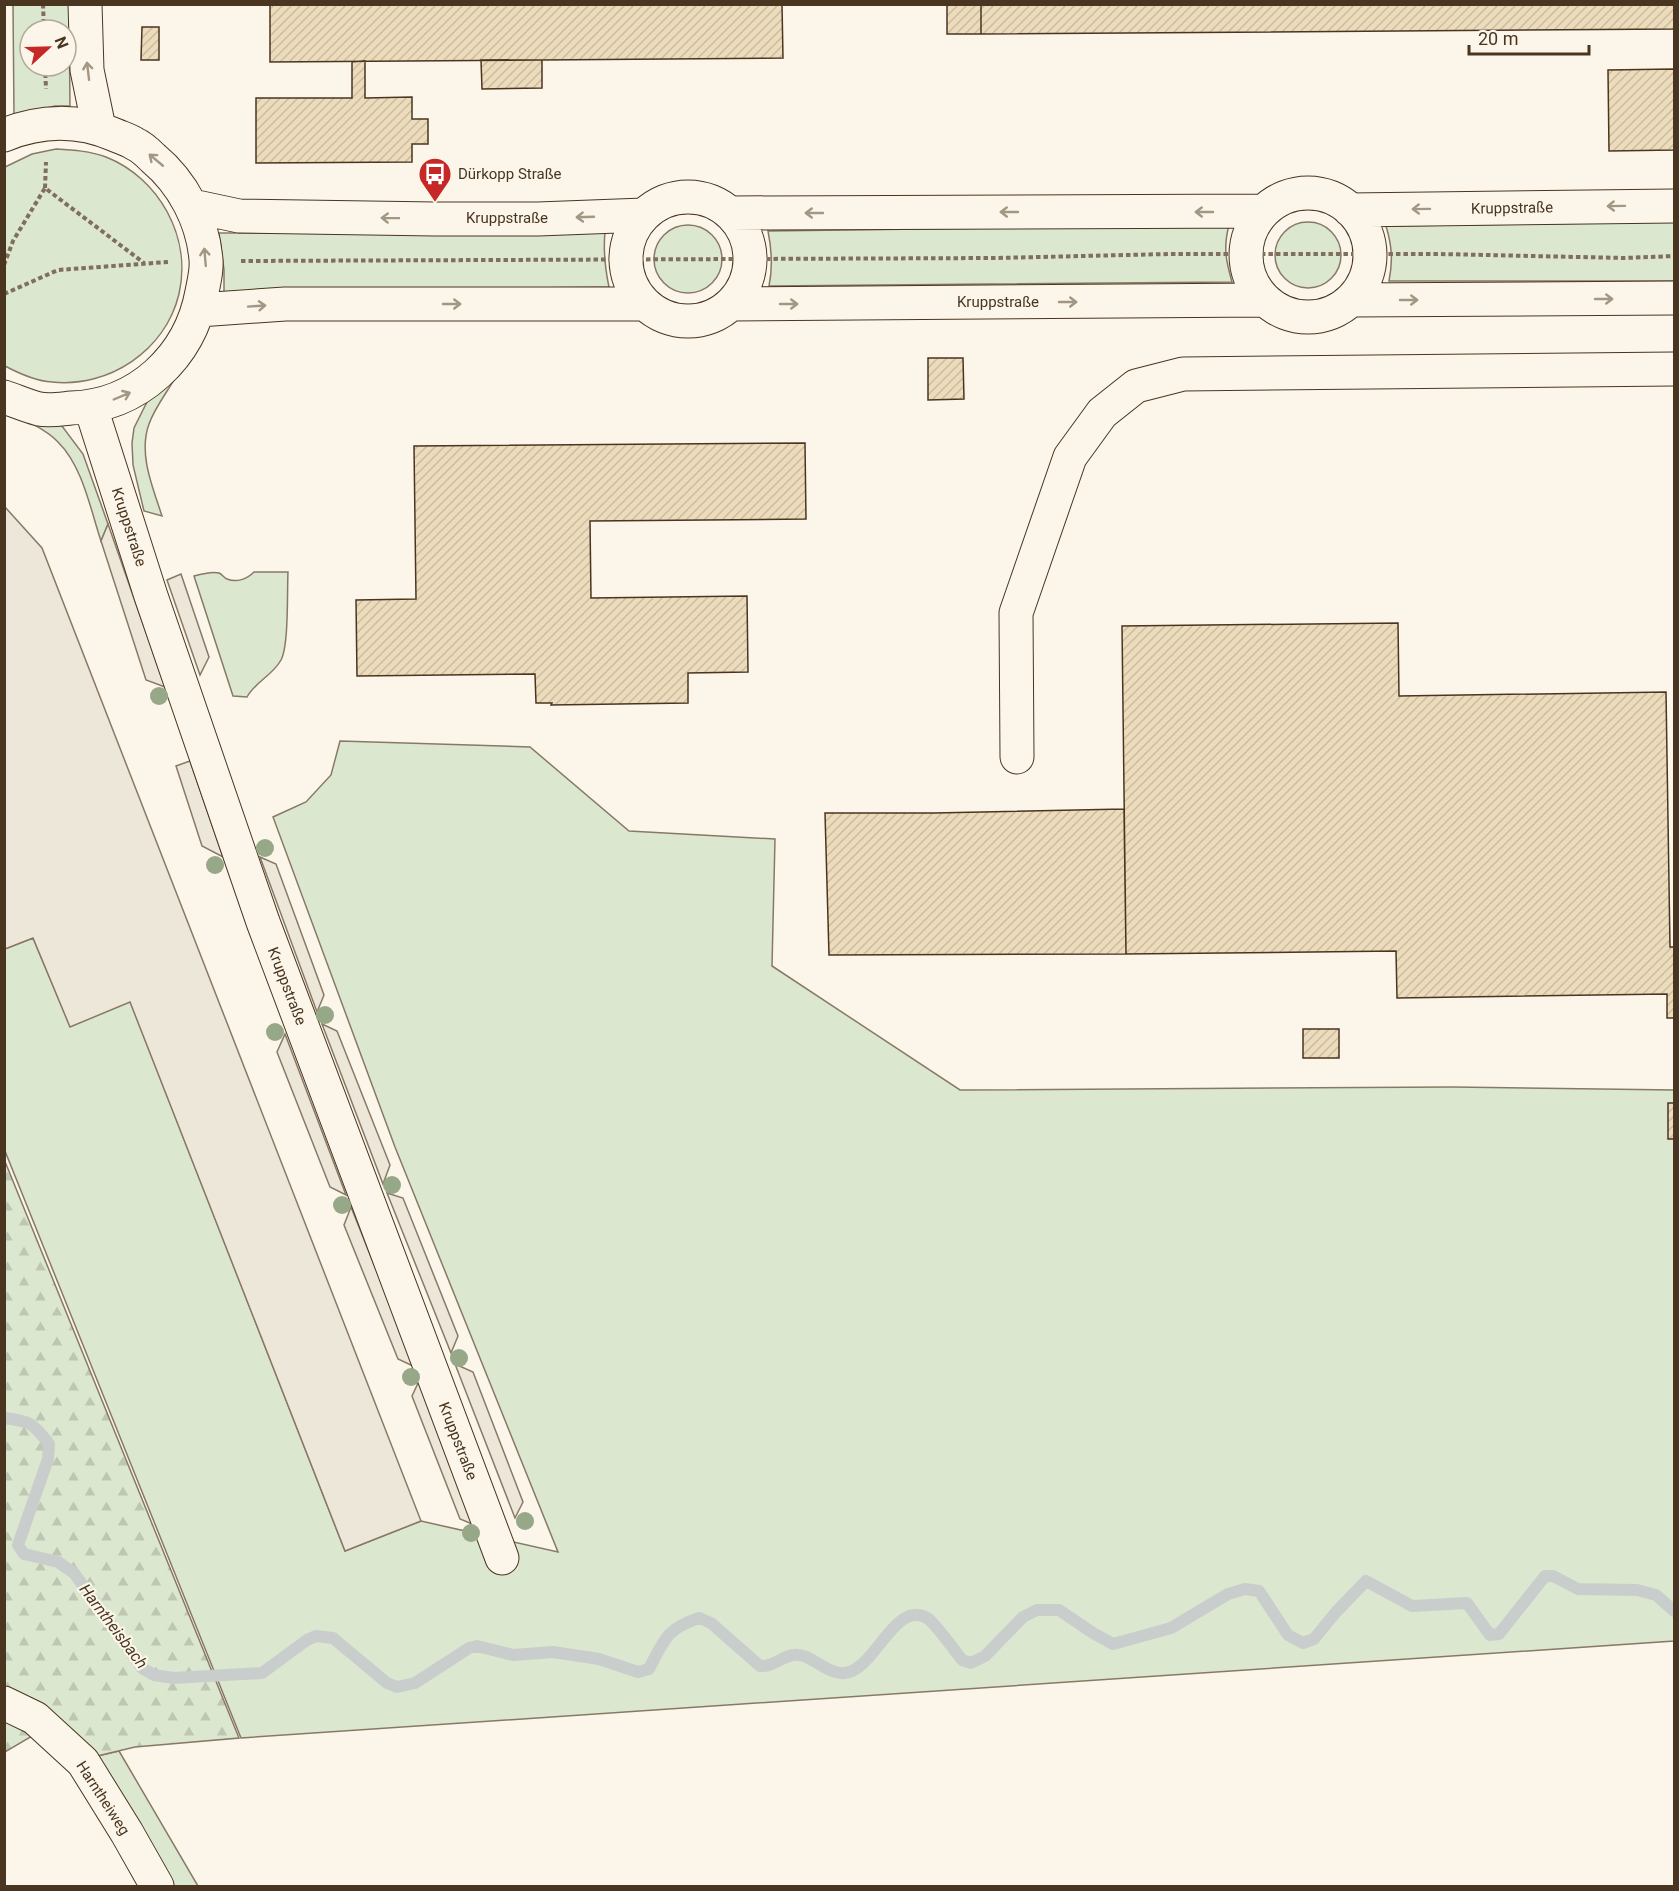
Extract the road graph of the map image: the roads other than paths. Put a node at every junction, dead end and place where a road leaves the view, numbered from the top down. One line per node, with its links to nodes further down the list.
1 (85, 4): 2 (street, one-way to 1)
2 (99, 128): 3 (street); 4 (street, one-way to 2)
3 (4, 135)
4 (192, 206): 9 (street, Kruppstraße, one-way to 4); 15 (street, one-way to 4)
5 (1674, 206): 6 (street, Kruppstraße, one-way to 6)
6 (1350, 210): 7 (street, Kruppstraße); 12 (street, Kruppstraße)
7 (1263, 212): 8 (street, Kruppstraße, one-way to 8); 11 (street, Kruppstraße)
8 (730, 213): 9 (street, Kruppstraße); 14 (street, Kruppstraße)
9 (644, 216): 13 (street, Kruppstraße)
10 (1674, 298): 12 (street, Kruppstraße, one-way to 10)
11 (1265, 300): 12 (street, Kruppstraße); 14 (street, Kruppstraße, one-way to 11)
12 (1351, 300)
13 (645, 304): 14 (street, Kruppstraße); 15 (street, Kruppstraße, one-way to 13)
14 (730, 304)
15 (199, 310): 18 (street, one-way to 15)
16 (1674, 369): 19 (street)
17 (4, 397): 18 (street)
18 (91, 408): 20 (street, Kruppstraße)
19 (1017, 757)
20 (502, 1558)
21 (4, 1703): 22 (street, Harntheiweg)
22 (157, 1887)

